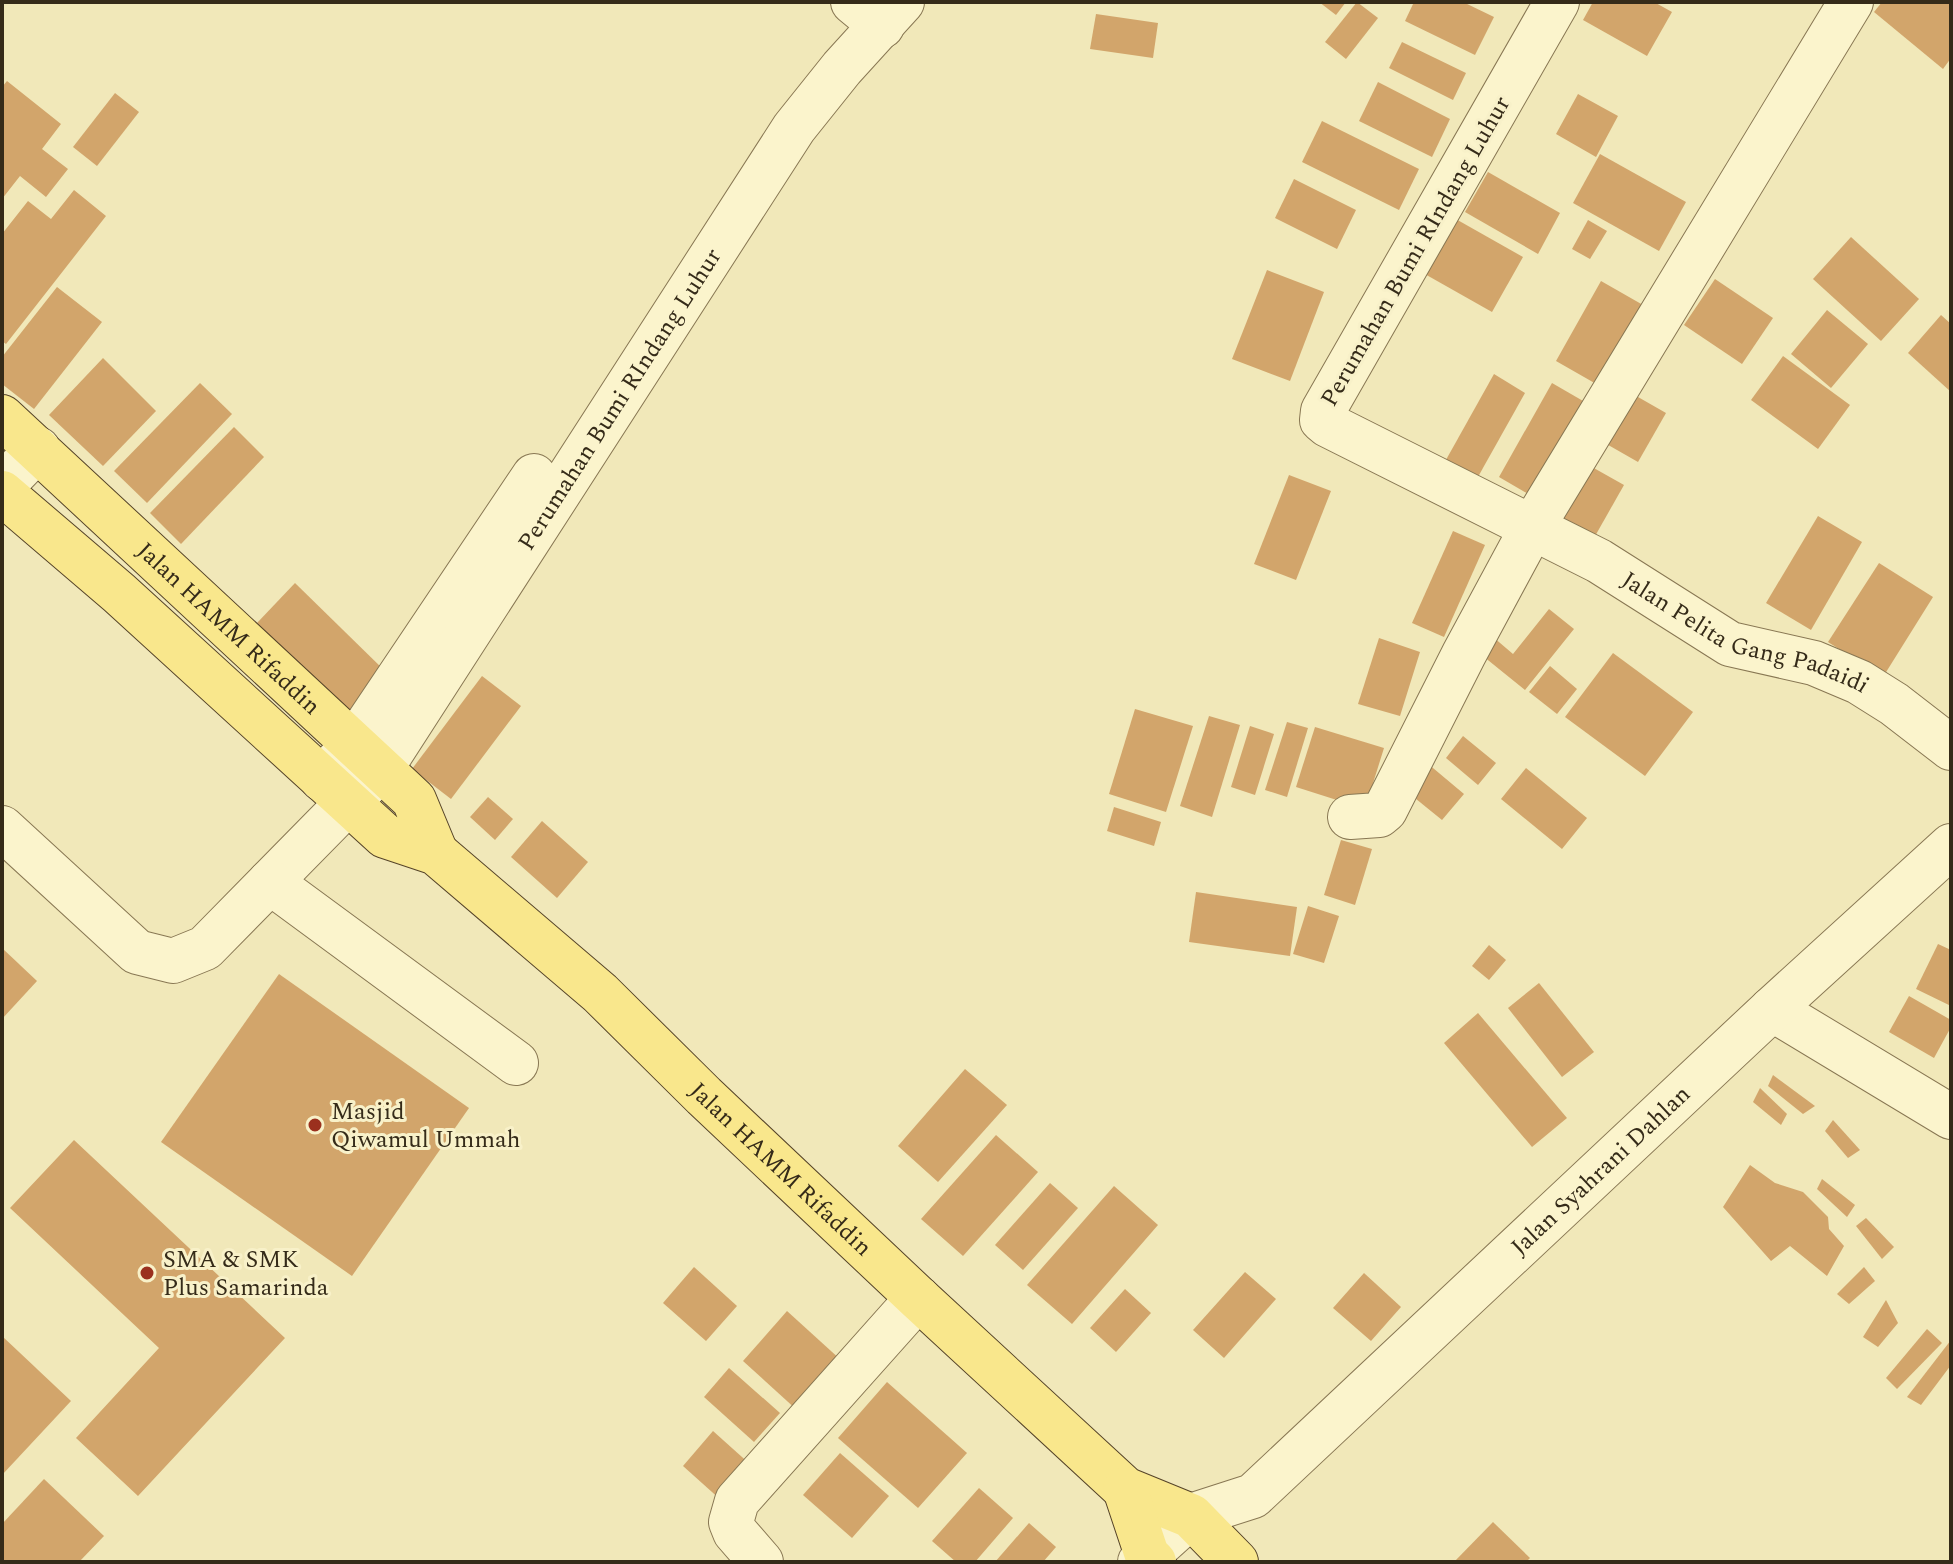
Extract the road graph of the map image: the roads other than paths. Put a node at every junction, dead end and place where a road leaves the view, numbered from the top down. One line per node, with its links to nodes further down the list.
1 (1557, 2): 8 (street, Perumahan Bumi RIndang Luhur)
2 (1851, 2): 8 (street)
3 (874, 8): 10 (street)
4 (2, 417): 5 (main road, Jalan HAMM Rifaddin)
5 (38, 449): 6 (street); 10 (main road, Jalan HAMM Rifaddin)
6 (2, 486)
7 (2, 493): 11 (main road, Jalan HAMM Rifaddin)
8 (1533, 526): 9 (street, Jalan Pelita Gang Padaidi); 12 (street)
9 (1951, 748)
10 (367, 757): 11 (street); 15 (main road, Jalan HAMM Rifaddin)
11 (335, 791): 15 (main road, Jalan HAMM Rifaddin); 16 (street)
12 (1350, 817)
13 (2, 828): 16 (street)
14 (1951, 846): 17 (street, Jalan Syahrani Dahlan)
15 (436, 853): 20 (main road, Jalan HAMM Rifaddin)
16 (270, 882): 18 (street)
17 (1772, 1009): 19 (street); 22 (street, Jalan Syahrani Dahlan)
18 (516, 1063)
19 (1951, 1117)
20 (918, 1298): 21 (main road, Jalan HAMM Rifaddin); 26 (street)
21 (1125, 1489): 23 (main road, Jalan HAMM Rifaddin); 24 (main road, Jalan HAMM Rifaddin)
22 (1253, 1496): 23 (street, Jalan Syahrani Dahlan); 25 (street, Jalan Syahrani Dahlan)
23 (1191, 1516): 24 (street); 25 (main road)
24 (1147, 1560)
25 (1230, 1560)
26 (761, 1562)

